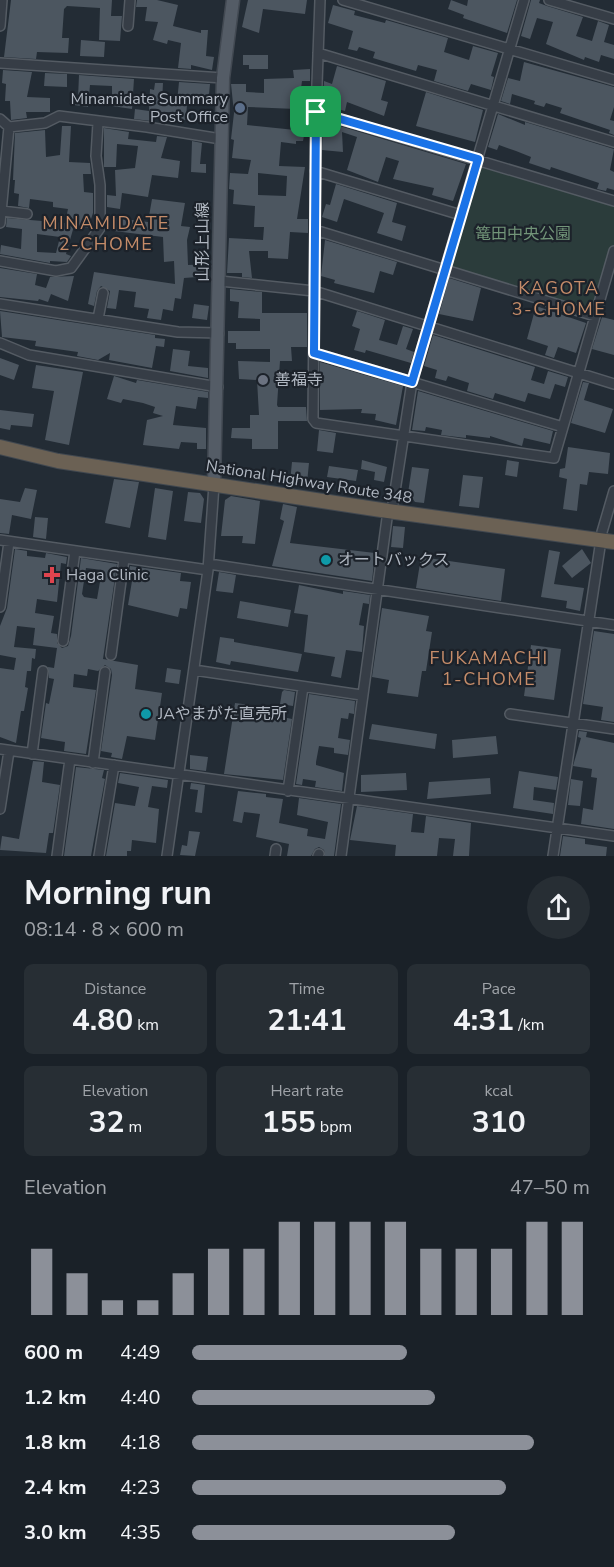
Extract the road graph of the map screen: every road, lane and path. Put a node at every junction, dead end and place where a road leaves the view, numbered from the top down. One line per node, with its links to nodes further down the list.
1 (2, 0): 9 (street)
2 (130, 0): 10 (street)
3 (233, 0): 14 (main road, 山形上山線)
4 (320, 0): 12 (street)
5 (343, 0): 11 (street)
6 (525, 0): 11 (street)
7 (549, 0): 8 (street)
8 (614, 20)
9 (0, 26)
10 (128, 26)
11 (509, 50): 15 (street); 16 (street)
12 (318, 53): 16 (street); 17 (street)
13 (0, 63): 14 (street)
14 (223, 78): 21 (main road, 山形上山線)
15 (614, 80)
16 (493, 105): 22 (street); 23 (street)
17 (316, 112): 23 (street); 24 (street)
18 (0, 119): 20 (street)
19 (98, 123): 20 (street); 21 (street); 33 (street)
20 (9, 128): 25 (street)
21 (221, 139): 35 (main road, 山形上山線)
22 (614, 142)
23 (478, 159): 26 (street); 29 (street)
24 (315, 171): 29 (street); 31 (street)
25 (3, 181): 27 (street)
26 (614, 201)
27 (2, 211): 28 (street); 30 (street)
28 (27, 214)
29 (461, 215): 34 (street)
30 (0, 223)
31 (315, 230): 34 (street); 36 (street)
32 (614, 250): 39 (street)
33 (0, 261)
34 (445, 270): 39 (street); 41 (street)
35 (220, 281): 36 (street); 42 (main road, 山形上山線)
36 (314, 291): 41 (street); 44 (street)
37 (103, 293): 40 (street)
38 (0, 304): 40 (street)
39 (595, 316): 45 (street)
40 (98, 320): 42 (street)
41 (428, 325): 45 (street); 46 (street)
42 (219, 333): 48 (main road, 山形上山線)
43 (0, 343): 48 (street)
44 (314, 353): 46 (street); 50 (street)
45 (578, 372): 47 (street); 49 (street)
46 (412, 382): 49 (street); 50 (street)
47 (614, 384)
48 (218, 387): 53 (main road, 山形上山線)
49 (563, 427): 50 (street)
50 (404, 437): 55 (street)
51 (0, 441): 53 (highway, National Highway Route 348)
52 (0, 447): 53 (highway, National Highway Route 348)
53 (216, 481): 55 (highway, National Highway Route 348); 60 (street)
54 (614, 491): 56 (street)
55 (391, 508): 56 (highway, National Highway Route 348); 61 (street)
56 (608, 537): 63 (street)
57 (4, 541): 58 (street); 62 (street)
58 (75, 551): 59 (street); 65 (street)
59 (124, 559): 60 (street); 66 (street)
60 (209, 567): 61 (street); 67 (street)
61 (378, 590): 63 (street); 71 (street)
62 (0, 607)
63 (587, 620): 64 (street); 73 (street)
64 (614, 625)
65 (63, 641)
66 (111, 656)
67 (194, 670): 70 (street); 80 (street)
68 (43, 671): 76 (street)
69 (105, 672): 78 (street)
70 (303, 687): 71 (street); 81 (street)
71 (362, 695): 82 (street)
72 (510, 714): 73 (street)
73 (572, 723): 74 (street); 84 (street)
74 (614, 729)
75 (4, 750): 76 (street); 83 (street)
76 (32, 754): 77 (street)
77 (70, 759): 78 (street); 86 (street)
78 (93, 762): 79 (street)
79 (114, 765): 80 (street); 87 (street)
80 (178, 774): 81 (street); 88 (street)
81 (288, 791): 82 (street)
82 (348, 798): 84 (street); 89 (street)
83 (0, 809)
84 (557, 828): 85 (street); 90 (street)
85 (614, 836)
86 (57, 856)
87 (99, 856)
88 (166, 856)
89 (341, 856)
90 (553, 856)

